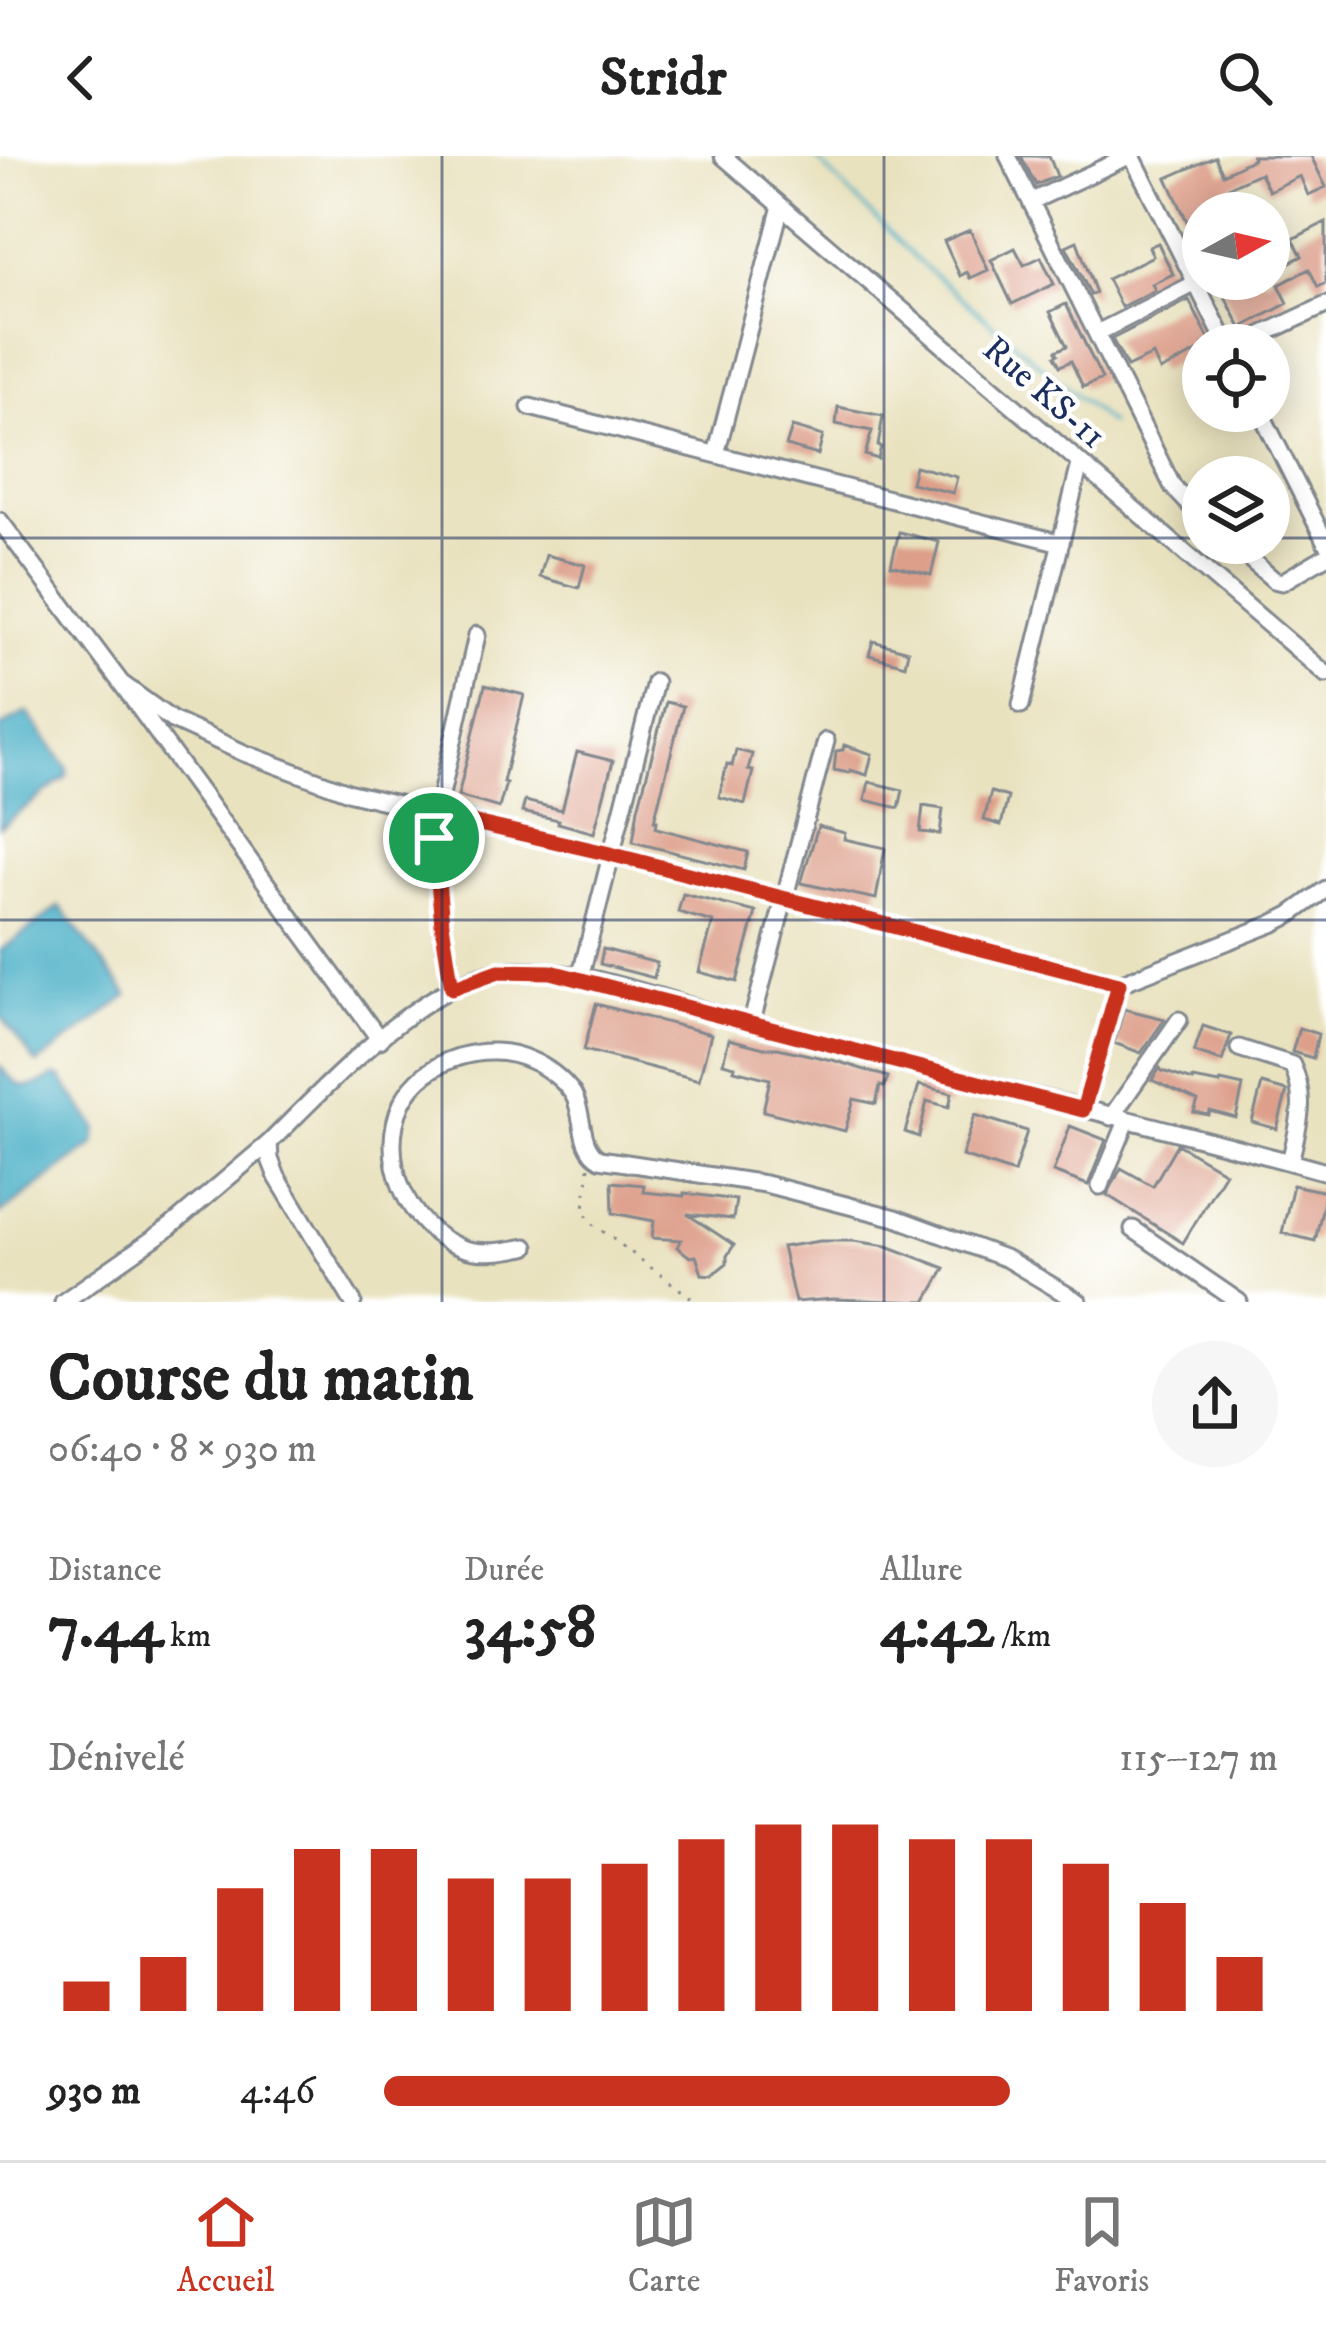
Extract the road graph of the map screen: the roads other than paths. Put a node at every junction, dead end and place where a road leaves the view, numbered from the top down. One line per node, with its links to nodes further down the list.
1 (724, 156): 5 (street, Rue KS-11)
2 (1008, 156): 4 (street)
3 (1131, 156): 4 (street); 6 (street)
4 (1032, 201): 10 (street)
5 (781, 206): 13 (street); 14 (street, Rue KS-11)
6 (1182, 260)
7 (1182, 290): 10 (street)
8 (1326, 305): 9 (street)
9 (1285, 324)
10 (1097, 334): 15 (street)
11 (530, 406): 13 (street)
12 (1272, 432): 16 (street)
13 (716, 454): 18 (street)
14 (1080, 464): 18 (street); 23 (street, Rue KS-11)
15 (1182, 497)
16 (1321, 519): 19 (street)
17 (0, 521): 25 (street)
18 (1061, 542): 26 (street)
19 (1326, 543)
20 (1326, 556): 21 (street)
21 (1256, 564)
22 (477, 634): 28 (street)
23 (1326, 674)
24 (655, 682): 29 (street)
25 (121, 683): 28 (street); 37 (street)
26 (1021, 705)
27 (826, 741): 31 (street)
28 (436, 814): 29 (street); 34 (street)
29 (610, 854): 31 (street); 32 (street)
30 (1326, 889): 33 (street)
31 (784, 898): 33 (street); 36 (street)
32 (580, 978): 34 (street); 36 (street)
33 (1119, 984): 39 (street)
34 (452, 988): 37 (street)
35 (1179, 1020): 40 (street)
36 (751, 1024): 39 (street)
37 (380, 1040): 41 (street)
38 (1239, 1048): 42 (street)
39 (1083, 1110): 40 (street)
40 (1119, 1119): 42 (street); 44 (street)
41 (269, 1143): 47 (street); 48 (street)
42 (1290, 1162): 43 (street)
43 (1326, 1172)
44 (1100, 1186)
45 (1133, 1229): 50 (street)
46 (526, 1247): 49 (street)
47 (63, 1302)
48 (352, 1302)
49 (1078, 1302)
50 (1239, 1302)

